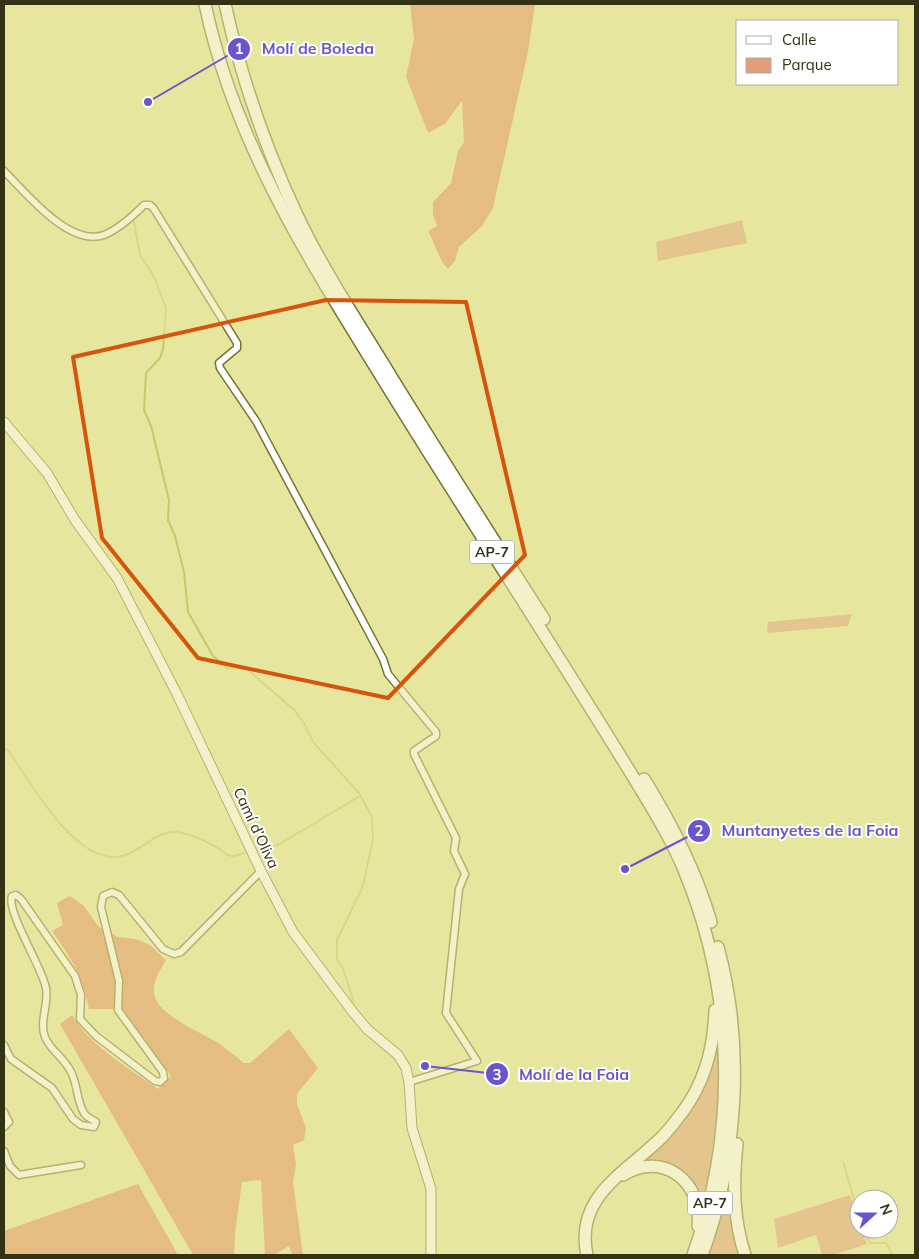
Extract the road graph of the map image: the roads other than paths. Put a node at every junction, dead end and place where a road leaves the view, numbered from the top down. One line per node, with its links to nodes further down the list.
1 (205, 4): 6 (highway, AP-7)
2 (225, 4): 10 (highway, AP-7)
3 (4, 171): 8 (street)
4 (4, 422): 5 (street, Camí d’Oliva)
5 (260, 871): 7 (street); 8 (street, Camí d’Oliva)
6 (705, 928): 10 (highway, AP-7); 15 (highway)
7 (4, 1045)
8 (410, 1082): 16 (street, Camí d’Oliva)
9 (4, 1112): 11 (street)
10 (732, 1119): 13 (highway); 13 (highway, AP-7)
11 (4, 1127)
12 (4, 1152): 14 (street)
13 (728, 1152): 18 (highway, AP-7); 19 (highway, AP-7); 20 (highway)
14 (81, 1165)
15 (611, 1182): 17 (highway); 18 (highway)
16 (431, 1255)
17 (587, 1255)
18 (692, 1255)
19 (702, 1255)
20 (745, 1255)

